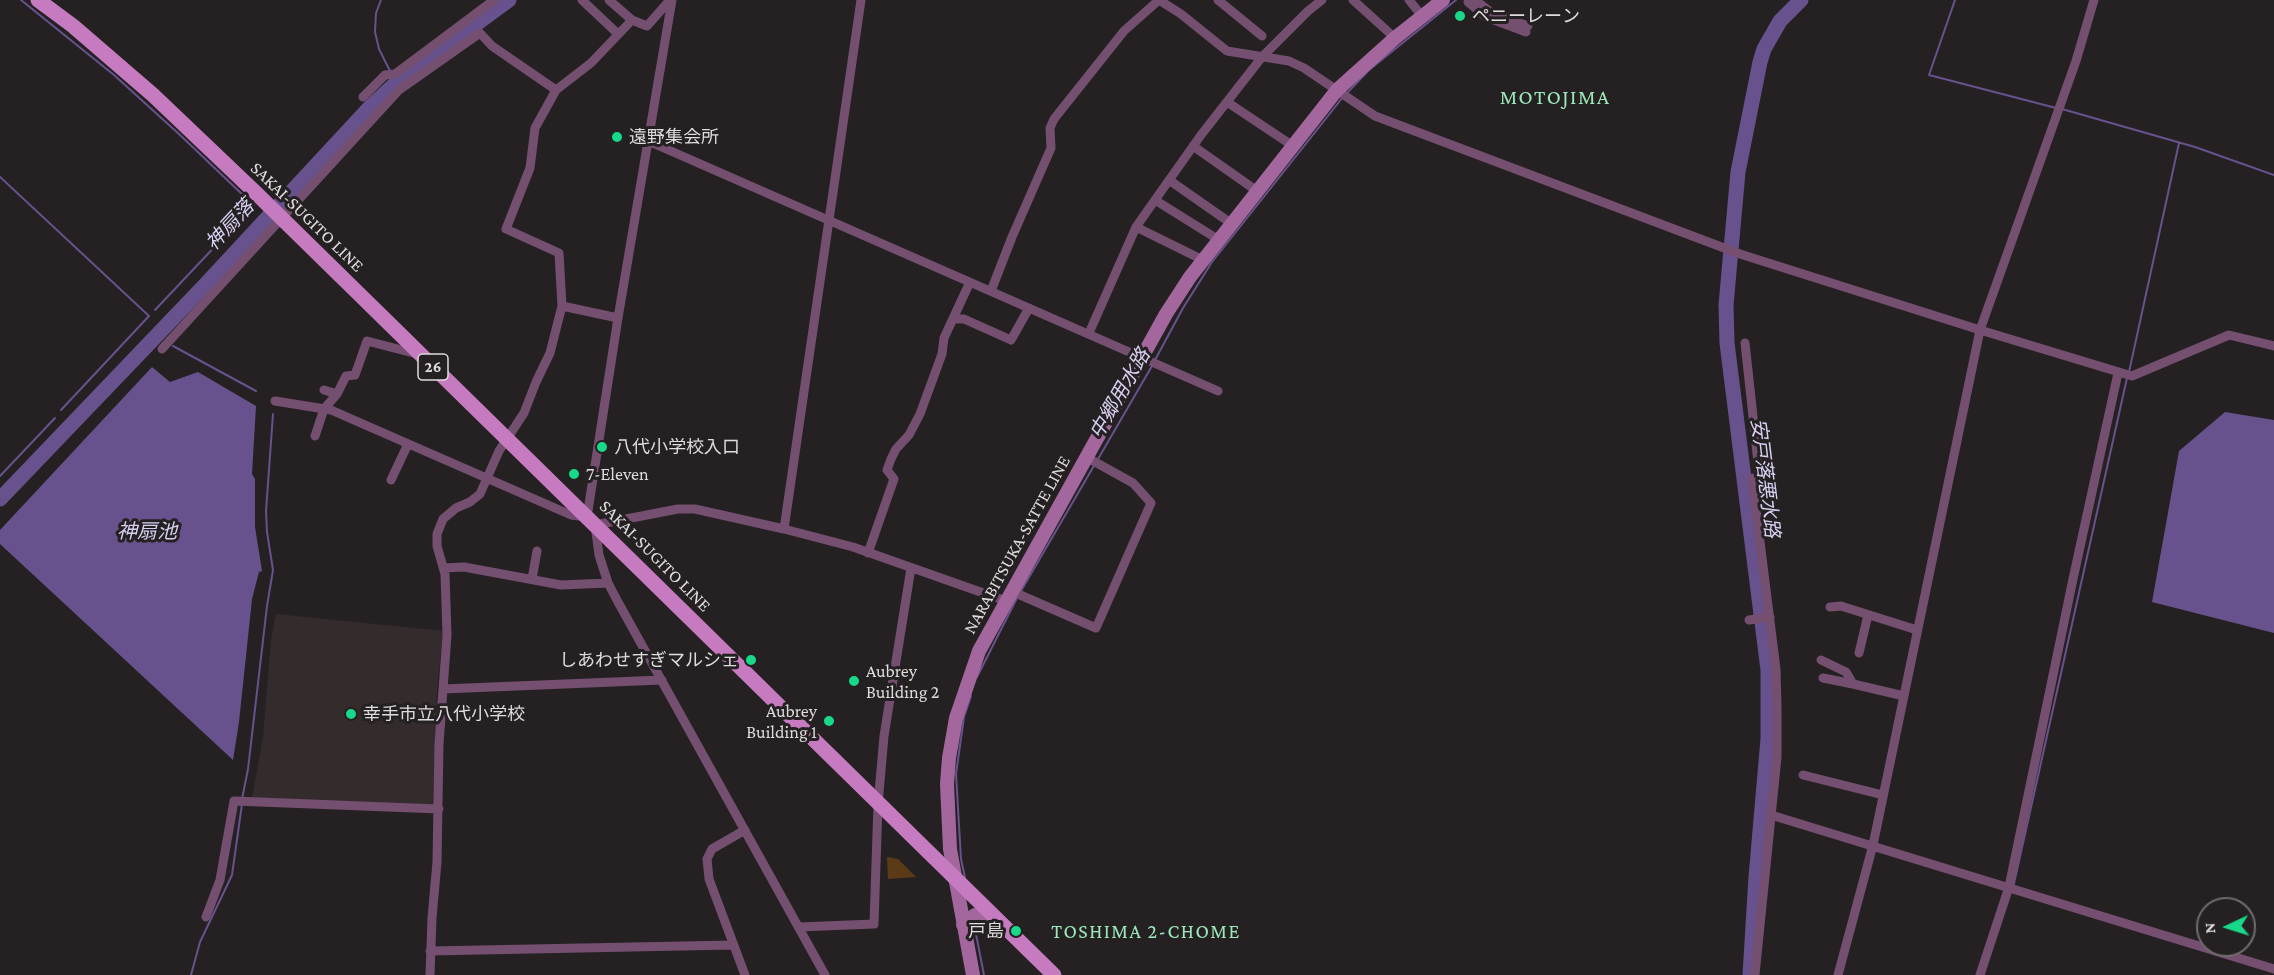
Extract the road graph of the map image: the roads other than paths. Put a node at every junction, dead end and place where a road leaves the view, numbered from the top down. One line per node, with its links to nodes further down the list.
1 (38, 0): 34 (main road, SAKAI-SUGITO LINE / 26)
2 (494, 0): 22 (street)
3 (582, 0): 18 (street)
4 (609, 0): 17 (street)
5 (671, 0): 17 (street); 28 (street)
6 (861, 0): 35 (street)
7 (1159, 0): 21 (street); 41 (street)
8 (1218, 0): 19 (street)
9 (1322, 0): 21 (street)
10 (1353, 0): 20 (street)
11 (1409, 0): 16 (street)
12 (1443, 0): 16 (main road, NARABITSUKA-SATTE LINE)
13 (1470, 0): 14 (street)
14 (1475, 0)
15 (2094, 0): 46 (street)
16 (1422, 16): 20 (main road, NARABITSUKA-SATTE LINE)
17 (632, 20): 18 (street)
18 (618, 34): 24 (street)
19 (1262, 36)
20 (1395, 38): 25 (main road, NARABITSUKA-SATTE LINE)
21 (1262, 57): 25 (street); 27 (street)
22 (401, 70): 23 (street); 26 (street)
23 (409, 82): 24 (street); 34 (street)
24 (556, 90): 42 (street)
25 (1337, 90): 30 (main road, NARABITSUKA-SATTE LINE); 46 (street)
26 (363, 97)
27 (1227, 102): 29 (street); 30 (street)
28 (648, 141): 35 (street); 44 (street)
29 (1193, 146): 31 (street); 32 (street)
30 (1293, 146): 32 (main road, NARABITSUKA-SATTE LINE)
31 (1168, 180): 33 (street); 36 (street)
32 (1257, 191): 36 (main road, NARABITSUKA-SATTE LINE)
33 (1155, 200): 37 (street); 38 (street)
34 (277, 214): 50 (street); 51 (main road, SAKAI-SUGITO LINE / 26)
35 (829, 220): 40 (street); 66 (street)
36 (1232, 225): 38 (main road, NARABITSUKA-SATTE LINE)
37 (1136, 227): 39 (street); 47 (street)
38 (1219, 240): 39 (main road, NARABITSUKA-SATTE LINE)
39 (1203, 260): 52 (main road, NARABITSUKA-SATTE LINE)
40 (970, 282): 41 (street); 45 (street)
41 (992, 291): 43 (street)
42 (562, 306): 44 (street); 60 (street)
43 (1029, 308): 45 (street); 47 (street)
44 (618, 318): 65 (street)
45 (953, 319): 68 (street)
46 (1980, 330): 53 (street); 78 (street)
47 (1089, 333): 52 (street)
48 (1745, 343): 76 (street)
49 (2274, 346): 53 (street)
50 (162, 349)
51 (421, 355): 56 (street); 60 (main road, SAKAI-SUGITO LINE / 26)
52 (1142, 356): 55 (street); 62 (main road, NARABITSUKA-SATTE LINE)
53 (2118, 373): 94 (street)
54 (324, 390): 56 (street)
55 (1218, 391)
56 (337, 394): 58 (street)
57 (275, 401): 58 (street)
58 (324, 409): 59 (street); 61 (street)
59 (315, 436)
60 (509, 439): 63 (street); 65 (main road, SAKAI-SUGITO LINE / 26)
61 (408, 444): 63 (street); 64 (street)
62 (1086, 457): 73 (main road, NARABITSUKA-SATTE LINE); 73 (street)
63 (486, 478): 65 (street); 69 (street)
64 (391, 480)
65 (591, 521): 66 (street); 72 (street); 88 (main road, SAKAI-SUGITO LINE / 26)
66 (784, 529): 68 (street)
67 (537, 551): 71 (street)
68 (868, 553): 70 (street)
69 (444, 568): 71 (street); 84 (street)
70 (911, 568): 73 (street); 88 (street)
71 (532, 579): 72 (street)
72 (608, 583): 82 (street)
73 (1008, 596): 93 (main road, NARABITSUKA-SATTE LINE)
74 (1830, 608): 75 (street)
75 (1868, 615): 78 (street); 79 (street)
76 (1770, 617): 77 (street); 90 (street)
77 (1749, 620)
78 (1917, 630): 85 (street)
79 (1859, 653)
80 (1821, 660): 83 (street)
81 (1823, 678): 83 (street)
82 (662, 680): 84 (street); 91 (street)
83 (1853, 684): 85 (street)
84 (442, 689): 89 (street)
85 (1904, 696): 87 (street)
86 (1803, 776): 87 (street)
87 (1883, 795): 92 (street)
88 (878, 804): 93 (main road, SAKAI-SUGITO LINE / 26); 98 (street)
89 (439, 810): 96 (street); 100 (street)
90 (1771, 815): 92 (street); 107 (street)
91 (745, 830): 98 (street); 99 (street)
92 (1873, 844): 94 (street); 108 (street)
93 (955, 878): 95 (main road, SAKAI-SUGITO LINE / 26); 97 (main road, NARABITSUKA-SATTE LINE)
94 (2009, 887): 101 (street); 109 (street)
95 (991, 914): 97 (main road); 106 (main road, SAKAI-SUGITO LINE / 26)
96 (206, 917)
97 (963, 926): 105 (main road, NARABITSUKA-SATTE LINE)
98 (799, 927): 104 (street)
99 (733, 945): 100 (street); 103 (street)
100 (430, 951): 102 (street)
101 (2274, 969)
102 (430, 975)
103 (745, 975)
104 (825, 975)
105 (973, 975)
106 (1054, 975)
107 (1755, 975)
108 (1838, 975)
109 (1980, 975)

